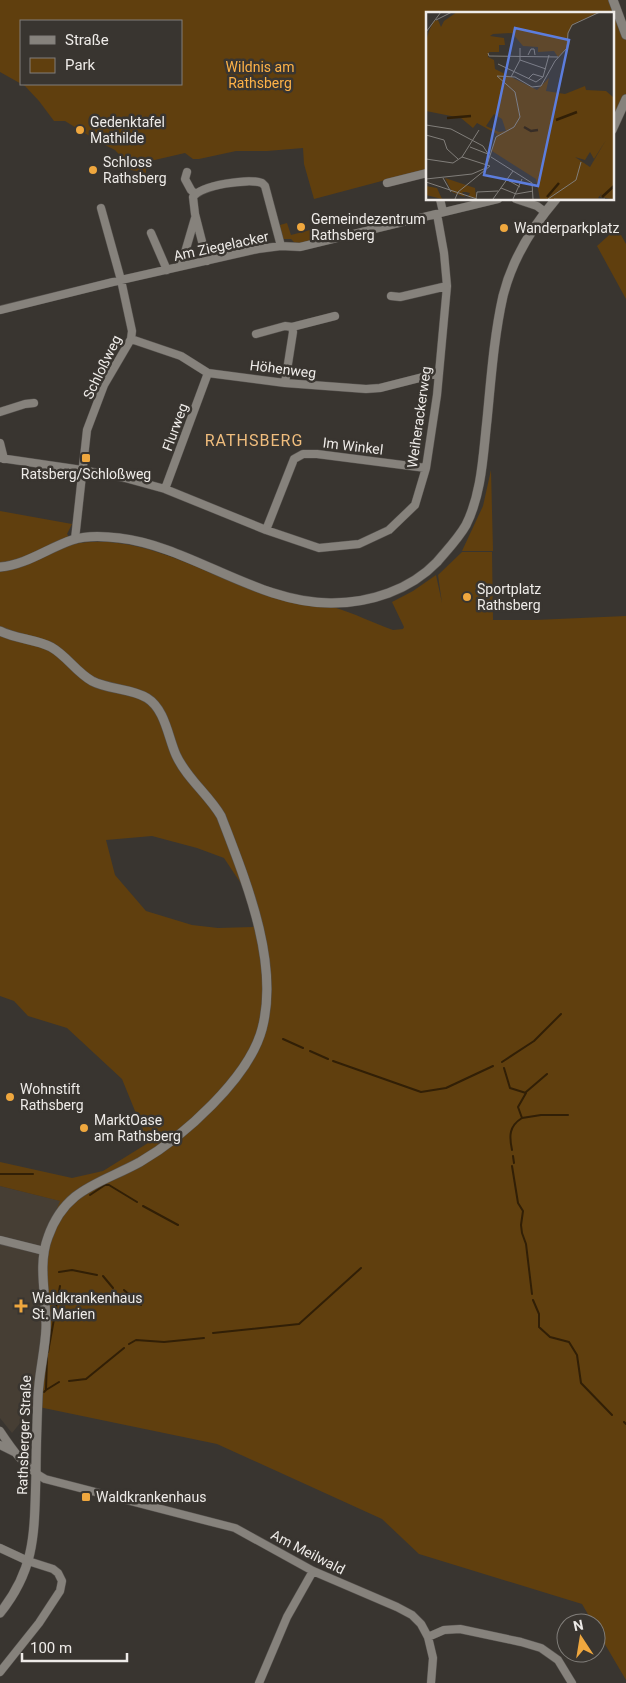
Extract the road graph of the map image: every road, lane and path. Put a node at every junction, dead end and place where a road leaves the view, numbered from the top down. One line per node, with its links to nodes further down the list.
1 (613, 0): 2 (street)
2 (626, 35)
3 (626, 99): 4 (street)
4 (614, 126)
5 (187, 172): 8 (street)
6 (426, 173): 7 (street)
7 (387, 183)
8 (196, 194): 16 (street); 18 (street)
9 (440, 200): 15 (street)
10 (494, 200): 15 (street, Am Ziegelacker)
11 (519, 200): 14 (street)
12 (555, 200): 14 (street)
13 (101, 208): 22 (street, Schloßweg)
14 (546, 212): 41 (street)
15 (440, 213): 18 (street, Am Ziegelacker); 23 (street, Weiherackerweg)
16 (195, 214): 19 (street); 20 (street)
17 (151, 233): 21 (street)
18 (282, 246): 19 (street, Am Ziegelacker)
19 (207, 261): 20 (street, Am Ziegelacker)
20 (182, 266): 21 (street, Am Ziegelacker)
21 (167, 270): 22 (street, Am Ziegelacker)
22 (121, 280): 25 (street, Am Ziegelacker); 29 (street, Schloßweg)
23 (447, 286): 24 (street); 31 (street, Weiherackerweg)
24 (391, 296)
25 (0, 310)
26 (335, 316): 27 (street)
27 (292, 327): 28 (street); 32 (street)
28 (256, 334)
29 (131, 339): 30 (street, Höhenweg); 38 (street, Schloßweg)
30 (208, 373): 32 (street, Höhenweg); 39 (street, Flurweg)
31 (439, 373): 32 (street, Höhenweg); 37 (street, Weiherackerweg)
32 (285, 383)
33 (34, 403): 34 (street)
34 (0, 412)
35 (0, 443): 36 (street)
36 (2, 458): 38 (street, Weiherackerweg)
37 (426, 468): 40 (street, Weiherackerweg); 40 (street, Im Winkel)
38 (82, 470): 39 (street, Weiherackerweg); 41 (street, Schloßweg)
39 (165, 489): 40 (street, Weiherackerweg)
40 (266, 530)
41 (75, 539): 42 (street)
42 (0, 567)
43 (0, 631): 45 (street, Rathsberger Straße)
44 (0, 1240): 45 (street)
45 (44, 1251): 49 (street, Rathsberger Straße)
46 (0, 1431): 48 (street)
47 (0, 1445): 48 (street)
48 (14, 1452): 49 (street)
49 (36, 1474): 51 (street, Rathsberger Straße); 52 (street, Am Meilwald)
50 (0, 1548): 51 (street)
51 (28, 1561): 53 (street, Rathsberger Straße); 55 (street)
52 (312, 1572): 54 (street, Am Meilwald); 56 (street)
53 (0, 1613)
54 (428, 1637): 57 (street); 58 (street)
55 (0, 1672)
56 (261, 1682)
57 (432, 1683)
58 (572, 1683)

